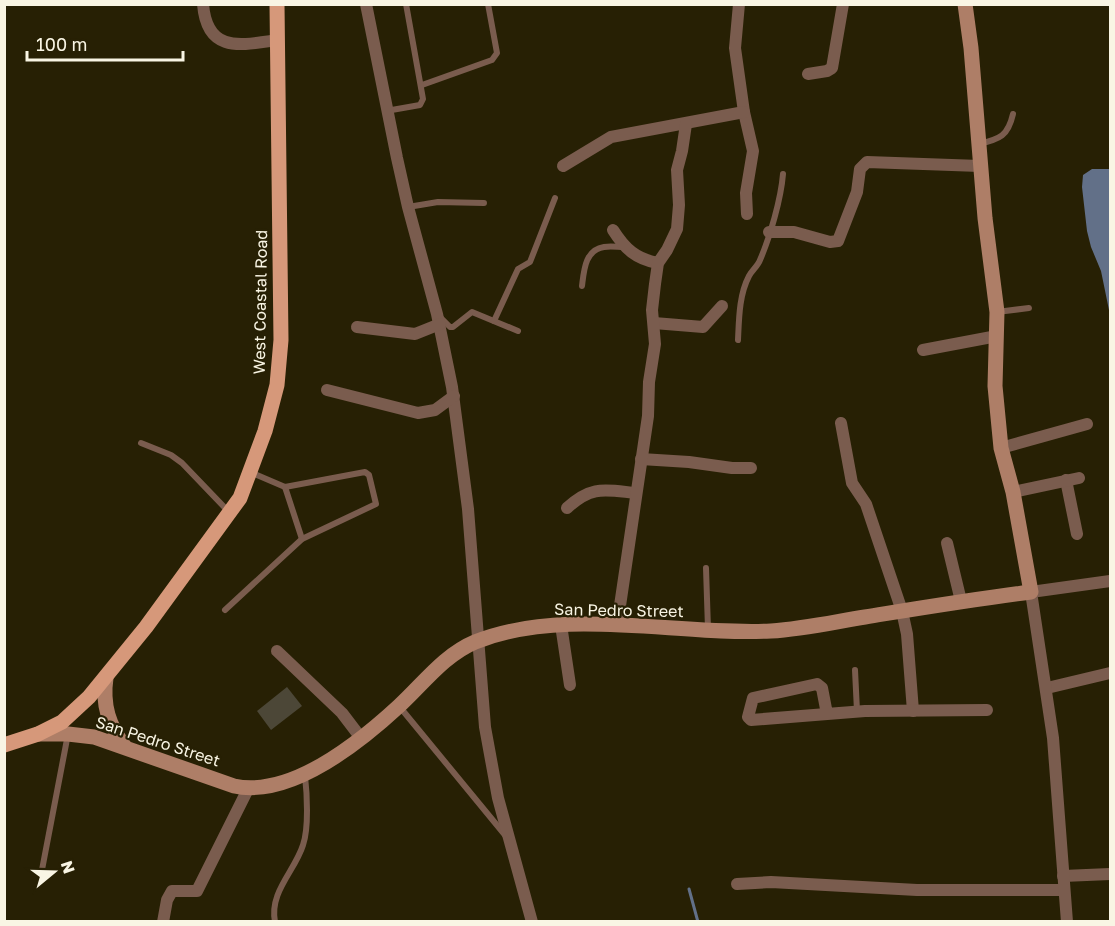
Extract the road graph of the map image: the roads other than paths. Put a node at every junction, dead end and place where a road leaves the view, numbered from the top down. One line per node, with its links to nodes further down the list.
1 (202, 4): 9 (street)
2 (277, 4): 9 (main road, West Coastal Road)
3 (366, 4): 12 (street)
4 (406, 4): 11 (lane)
5 (488, 4): 11 (lane)
6 (739, 4): 13 (street)
7 (843, 4): 10 (street)
8 (965, 4): 16 (street)
9 (278, 40): 48 (main road, West Coastal Road)
10 (808, 74)
11 (422, 85): 12 (lane)
12 (386, 111): 22 (street)
13 (744, 112): 15 (street); 23 (street)
14 (1013, 114): 16 (lane)
15 (686, 124): 17 (street); 27 (street)
16 (977, 145): 18 (street)
17 (563, 166)
18 (980, 166): 25 (street); 31 (street)
19 (783, 174): 25 (lane)
20 (555, 198): 33 (lane)
21 (484, 203): 22 (lane)
22 (408, 207): 32 (street)
23 (747, 214)
24 (613, 230): 26 (street)
25 (769, 232): 38 (lane)
26 (625, 247): 27 (street); 28 (lane)
27 (658, 263): 34 (street)
28 (582, 286)
29 (722, 306): 34 (street)
30 (1029, 308): 31 (lane)
31 (997, 312): 37 (street)
32 (438, 319): 33 (lane); 35 (street); 41 (street)
33 (494, 321): 36 (lane)
34 (654, 323): 46 (street)
35 (357, 327)
36 (518, 331)
37 (997, 336): 39 (street); 45 (street)
38 (738, 340)
39 (923, 350)
40 (327, 390): 41 (street)
41 (453, 396): 66 (street)
42 (841, 423): 62 (street)
43 (1087, 424): 45 (street)
44 (141, 443): 53 (lane)
45 (1001, 448): 50 (street)
46 (641, 459): 47 (street); 51 (street)
47 (751, 468)
48 (249, 472): 49 (lane); 53 (main road, West Coastal Road)
49 (285, 487): 55 (lane); 55 (lane)
50 (1013, 492): 54 (street); 59 (street)
51 (636, 493): 52 (street); 64 (street)
52 (567, 508)
53 (229, 513): 70 (main road, West Coastal Road)
54 (1077, 534)
55 (302, 539): 61 (lane)
56 (947, 543): 60 (street)
57 (706, 568): 65 (lane)
58 (1110, 581): 59 (street, San Pedro Street)
59 (1031, 592): 60 (street, San Pedro Street); 72 (street)
60 (961, 601): 62 (street, San Pedro Street)
61 (225, 610)
62 (902, 611): 65 (street, San Pedro Street); 75 (street)
63 (561, 625): 64 (street, San Pedro Street); 66 (street, San Pedro Street); 71 (street)
64 (617, 626): 65 (street, San Pedro Street)
65 (708, 630)
66 (477, 641): 73 (street, San Pedro Street); 85 (street)
67 (277, 651): 80 (street)
68 (855, 670): 76 (lane)
69 (1110, 673): 72 (street)
70 (106, 678): 78 (main road, West Coastal Road); 82 (street)
71 (570, 685)
72 (1047, 688): 88 (street)
73 (399, 706): 80 (street, San Pedro Street); 85 (lane)
74 (987, 710): 75 (street)
75 (914, 711): 76 (street)
76 (857, 712): 77 (street)
77 (826, 714): 77 (street)
78 (38, 734): 79 (street, San Pedro Street); 81 (main road, San Pedro Street)
79 (68, 734): 82 (street, San Pedro Street); 87 (lane)
80 (361, 738): 83 (street, San Pedro Street)
81 (4, 745)
82 (125, 747): 84 (street, San Pedro Street)
83 (304, 772): 84 (street, San Pedro Street); 92 (lane)
84 (248, 789): 91 (street)
85 (510, 841): 93 (street)
86 (1110, 874): 88 (street)
87 (41, 875)
88 (1063, 876): 90 (street)
89 (737, 884): 90 (street)
90 (1064, 890): 94 (street)
91 (163, 921)
92 (275, 921)
93 (532, 921)
94 (1067, 921)

